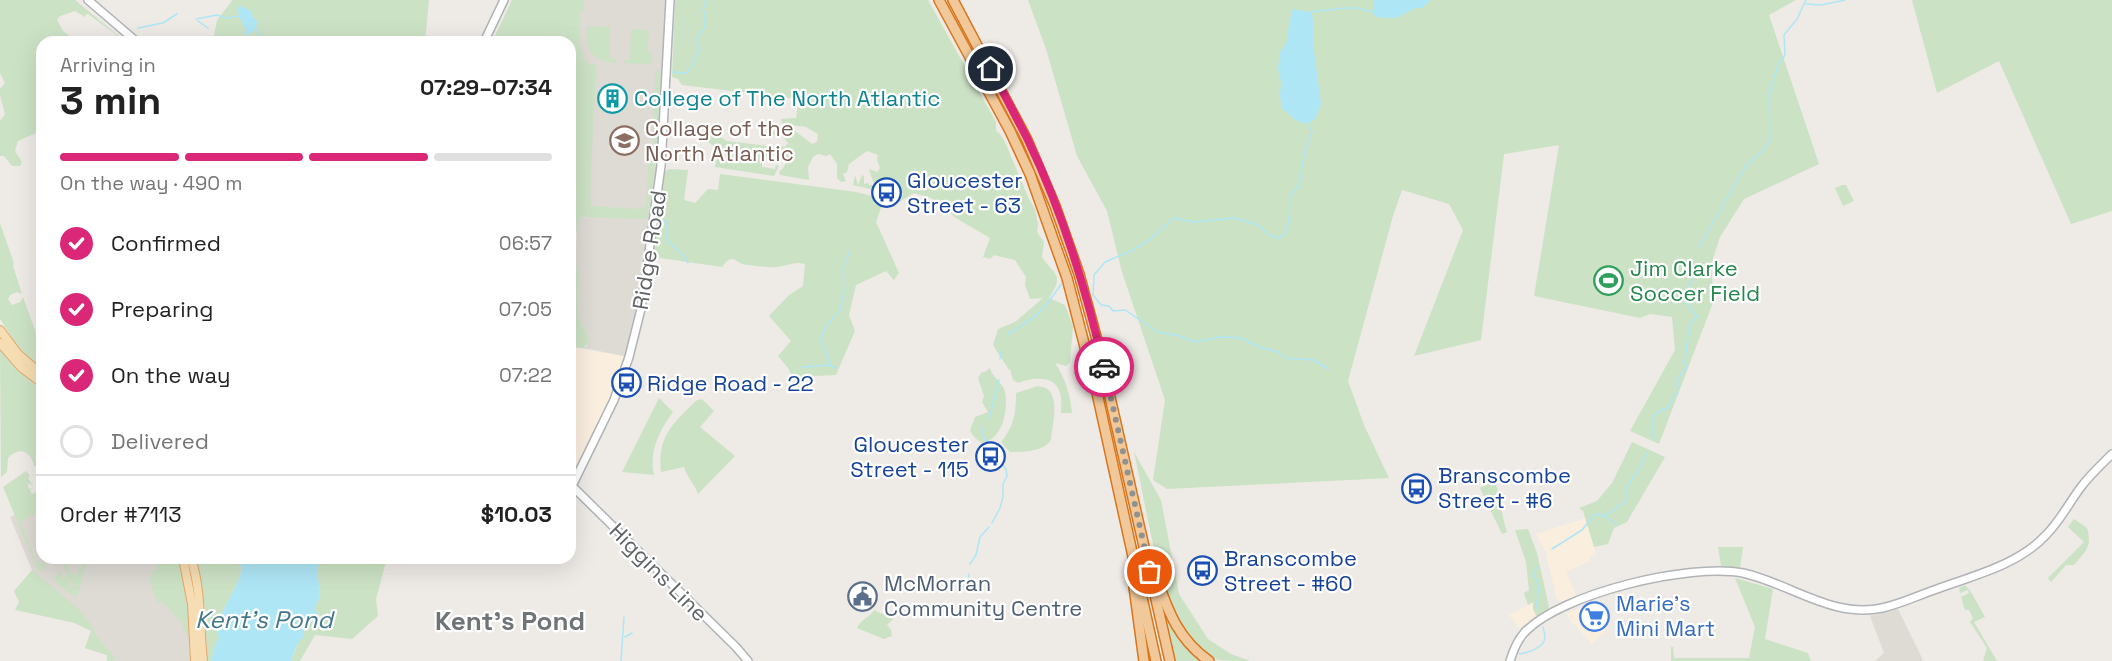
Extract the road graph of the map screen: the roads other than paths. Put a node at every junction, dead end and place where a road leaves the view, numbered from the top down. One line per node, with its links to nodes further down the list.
1 (88, 0): 6 (street)
2 (504, 0): 7 (street)
3 (670, 0): 13 (street, Ridge Road)
4 (939, 0): 16 (highway)
5 (952, 0): 15 (highway)
6 (130, 36)
7 (487, 36)
8 (0, 330): 10 (main road)
9 (0, 342): 11 (main road)
10 (36, 370)
11 (36, 378)
12 (2112, 454): 26 (street)
13 (576, 475)
14 (576, 490): 21 (street, Higgins Line)
15 (1140, 528): 24 (highway); 25 (highway)
16 (1128, 531): 22 (highway); 23 (highway)
17 (184, 564): 19 (main road)
18 (193, 564): 20 (main road)
19 (195, 661)
20 (203, 661)
21 (748, 661)
22 (1143, 661)
23 (1156, 661)
24 (1170, 661)
25 (1209, 661)
26 (1510, 661)

